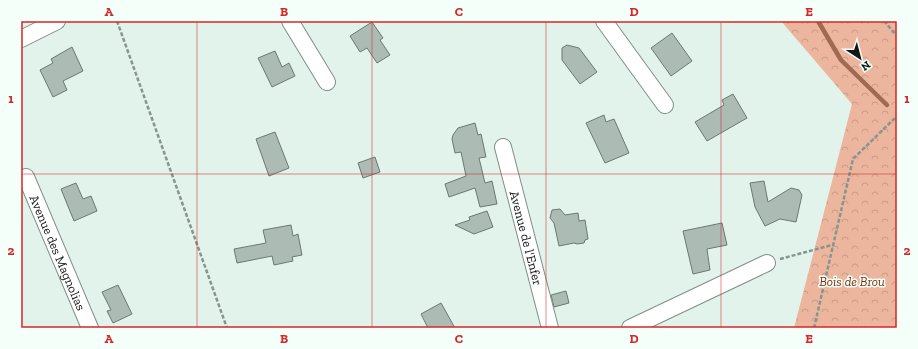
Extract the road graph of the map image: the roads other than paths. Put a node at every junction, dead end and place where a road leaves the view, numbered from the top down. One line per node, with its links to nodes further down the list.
1 (57, 21): 4 (street)
2 (290, 21): 5 (street)
3 (604, 21): 6 (street)
4 (21, 39)
5 (327, 82)
6 (665, 105)
7 (504, 147): 11 (street, Avenue de l'Enfer)
8 (26, 177): 10 (street, Avenue des Magnolias)
9 (766, 263): 12 (street)
10 (90, 328)
11 (550, 328)
12 (630, 328)

